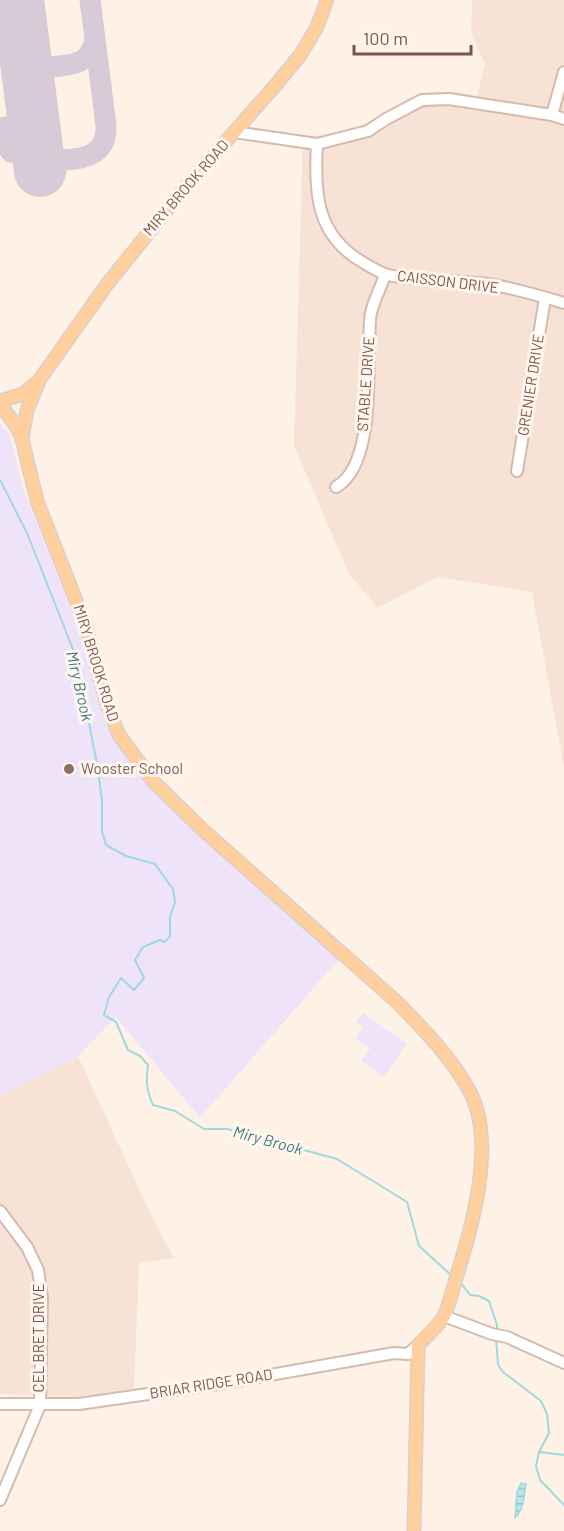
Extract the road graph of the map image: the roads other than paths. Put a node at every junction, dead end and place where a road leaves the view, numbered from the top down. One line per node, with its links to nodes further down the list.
1 (327, 0): 5 (main road, MIRY BROOK ROAD)
2 (564, 72): 3 (street)
3 (552, 115): 4 (street); 6 (street)
4 (564, 119)
5 (234, 132): 6 (street); 10 (main road, MIRY BROOK ROAD)
6 (317, 144): 7 (street, CAISSON DRIVE)
7 (385, 274): 8 (street, CAISSON DRIVE); 14 (street, STABLE DRIVE)
8 (545, 298): 9 (street, CAISSON DRIVE); 13 (street, GRENIER DRIVE)
9 (564, 303)
10 (40, 379): 11 (main road); 12 (main road, MIRY BROOK ROAD)
11 (0, 402): 12 (main road)
12 (22, 439): 16 (main road, MIRY BROOK ROAD)
13 (517, 471)
14 (336, 488)
15 (0, 1211): 20 (street, CEL BRET DRIVE)
16 (444, 1316): 17 (main road, MIRY BROOK ROAD); 18 (street)
17 (418, 1345): 20 (street, BRIAR RIDGE ROAD); 22 (main road)
18 (564, 1364)
19 (0, 1404): 20 (street, BRIAR RIDGE ROAD)
20 (40, 1405): 21 (street)
21 (0, 1500)
22 (414, 1531)

